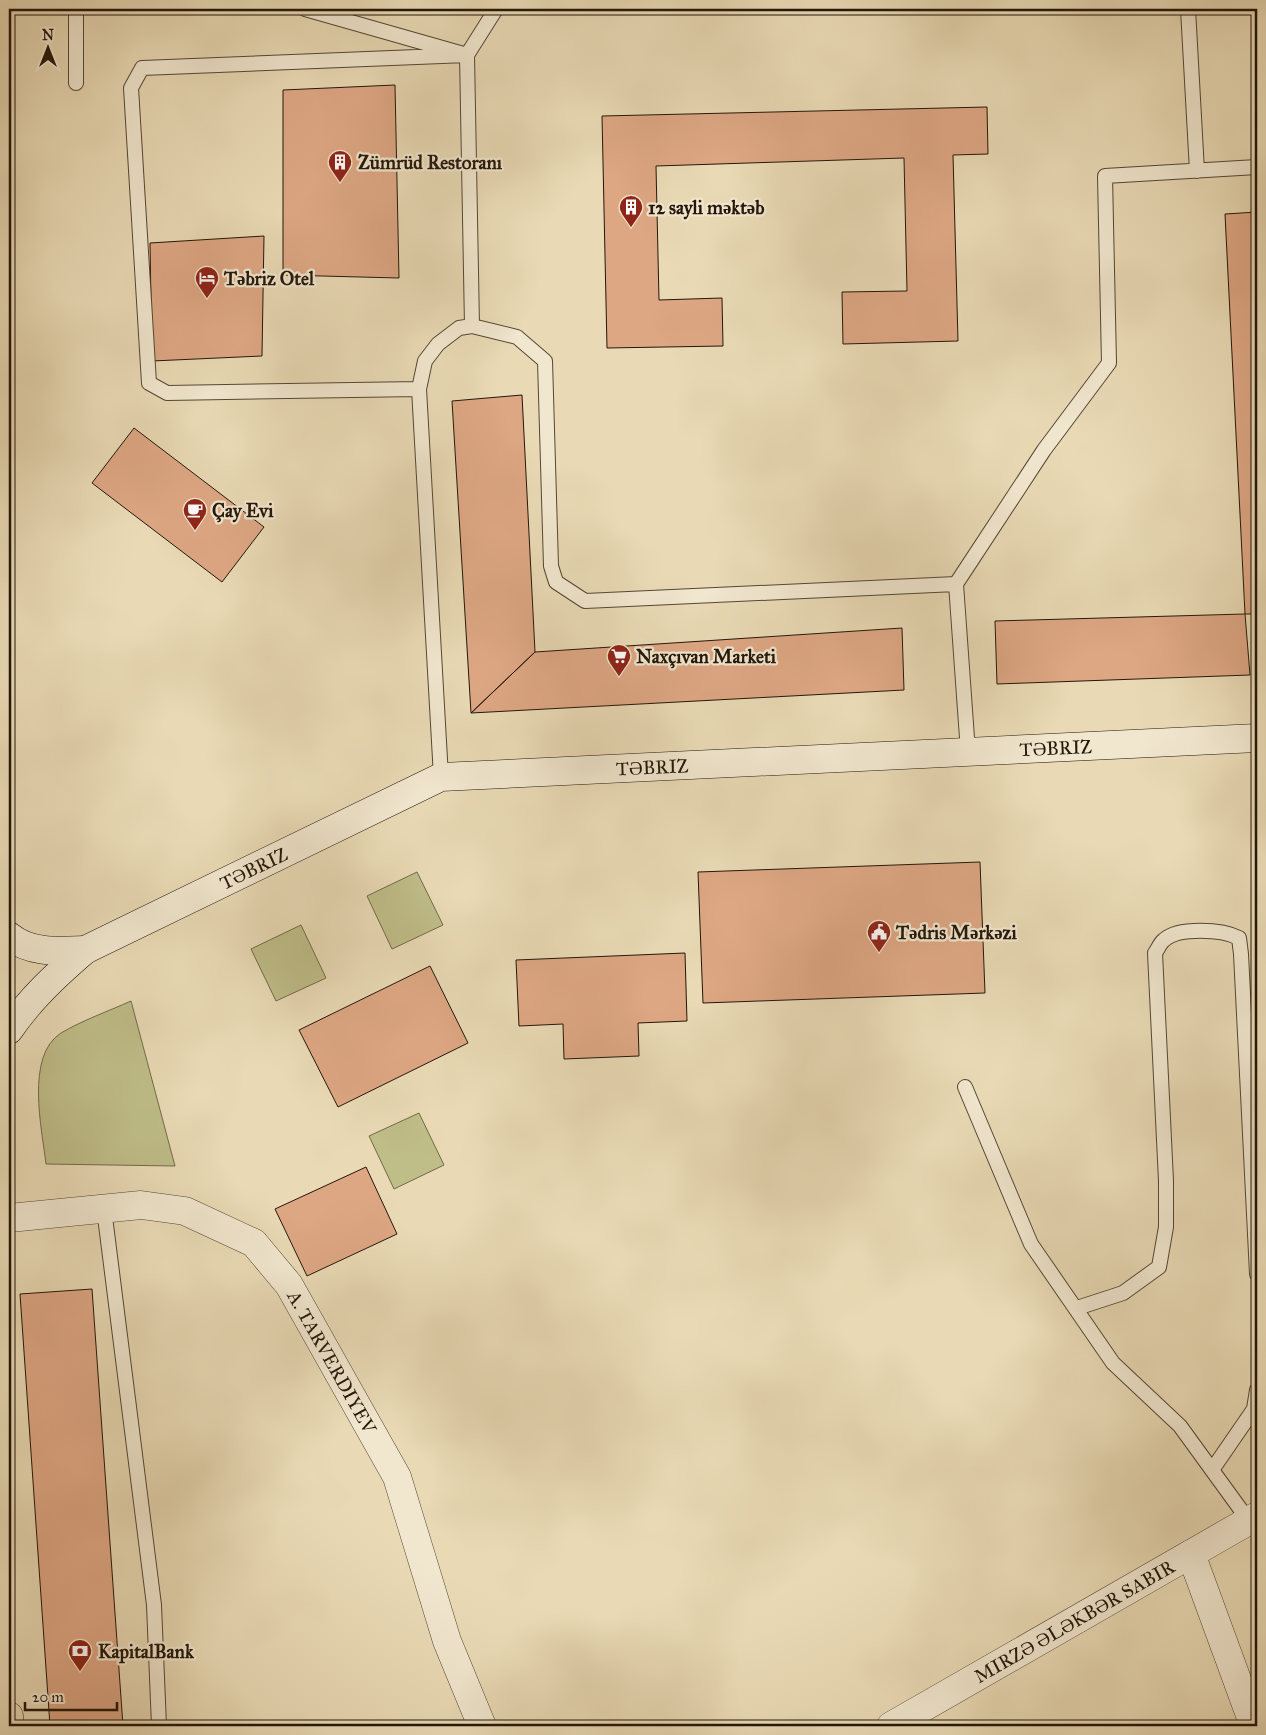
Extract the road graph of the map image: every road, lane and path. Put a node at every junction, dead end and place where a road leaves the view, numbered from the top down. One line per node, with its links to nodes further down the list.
1 (76, 9): 6 (lane)
2 (305, 9): 5 (lane)
3 (496, 9): 5 (lane)
4 (1188, 9): 8 (lane)
5 (467, 55): 9 (lane); 10 (lane)
6 (76, 83)
7 (1257, 167): 8 (lane)
8 (1197, 171): 11 (lane)
9 (472, 326): 10 (lane); 11 (lane)
10 (419, 389): 14 (lane)
11 (956, 584): 13 (lane)
12 (1257, 738): 13 (main road, TƏBRIZ)
13 (968, 752): 14 (main road, TƏBRIZ)
14 (441, 777): 16 (main road, TƏBRIZ)
15 (9, 936): 16 (main road)
16 (85, 950): 17 (main road)
17 (9, 1030)
18 (965, 1086): 22 (lane)
19 (104, 1209): 20 (main road, A. TARVERDIYEV); 29 (lane); 30 (main road, A. TARVERDIYEV)
20 (9, 1218)
21 (1257, 1274): 22 (lane)
22 (1077, 1308): 24 (lane)
23 (1257, 1390): 24 (lane)
24 (1212, 1470): 25 (lane)
25 (1253, 1519): 26 (main road, MIRZƏ ƏLƏKBƏR SABIR)
26 (1192, 1554): 31 (main road, MIRZƏ ƏLƏKBƏR SABIR); 32 (main road)
27 (9, 1716): 28 (highway)
28 (9, 1726)
29 (159, 1726)
30 (482, 1726)
31 (891, 1726)
32 (1254, 1726)

